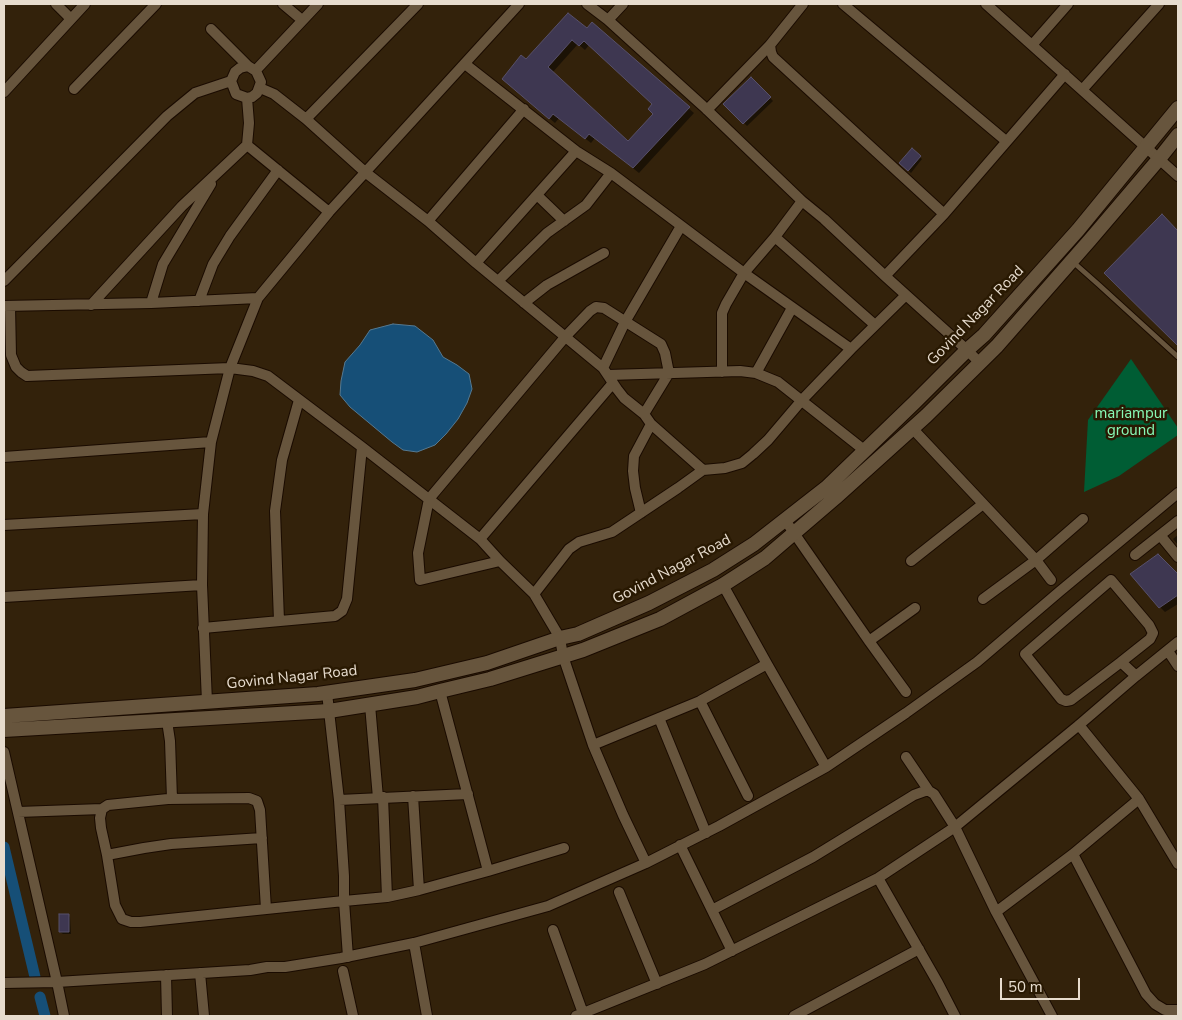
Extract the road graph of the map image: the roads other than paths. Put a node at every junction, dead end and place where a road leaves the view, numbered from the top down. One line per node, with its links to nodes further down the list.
1 (56, 4): 15 (street)
2 (85, 4): 15 (street)
3 (156, 4): 26 (street)
4 (283, 4): 16 (street)
5 (318, 4): 16 (street)
6 (418, 4): 33 (street)
7 (519, 4): 21 (street)
8 (587, 4): 17 (street)
9 (622, 4): 17 (street)
10 (803, 4): 19 (street)
11 (843, 4): 35 (street)
12 (986, 4): 20 (street)
13 (1068, 4): 20 (street)
14 (1159, 4): 27 (street)
15 (71, 19): 28 (street)
16 (302, 20): 22 (street)
17 (608, 20): 32 (street)
18 (211, 28): 22 (street)
19 (770, 45): 32 (street); 48 (street)
20 (1032, 45): 23 (street)
21 (465, 64): 31 (street); 41 (street)
22 (252, 68): 24 (street); 25 (street)
23 (1065, 74): 27 (street); 35 (street)
24 (231, 82): 29 (street); 58 (street)
25 (260, 88): 29 (street); 33 (street)
26 (74, 89)
27 (1082, 90): 37 (street)
28 (4, 92)
29 (247, 98): 36 (street)
30 (1178, 108): 37 (main road, Govind Nagar Road)
31 (524, 109): 38 (street); 49 (street)
32 (707, 110): 46 (street)
33 (306, 119): 41 (street)
34 (1178, 135): 39 (main road)
35 (1006, 141): 48 (street)
36 (247, 145): 40 (street); 42 (street)
37 (1146, 147): 39 (street); 72 (main road, Govind Nagar Road)
38 (576, 151): 43 (street); 45 (street)
39 (1159, 159): 44 (street); 54 (main road)
40 (278, 170): 47 (street); 62 (street)
41 (365, 172): 47 (street); 49 (street)
42 (217, 173): 63 (street); 65 (street)
43 (611, 173): 50 (street); 51 (street)
44 (1178, 176)
45 (537, 195): 50 (street); 55 (street)
46 (802, 201): 52 (street); 57 (street)
47 (329, 212): 61 (street)
48 (944, 214): 57 (street)
49 (428, 221): 55 (street)
50 (564, 221): 59 (street)
51 (681, 226): 56 (street); 68 (street)
52 (775, 237): 56 (street); 69 (street)
53 (604, 253): 64 (street)
54 (1072, 262): 73 (lane); 74 (main road)
55 (476, 263): 59 (street)
56 (744, 273): 67 (street); 76 (street)
57 (885, 276): 60 (street)
58 (4, 281)
59 (498, 281): 64 (street)
60 (906, 295): 69 (street); 72 (street)
61 (258, 298): 62 (street); 75 (street)
62 (199, 301): 63 (street)
63 (151, 303): 65 (street)
64 (524, 303): 70 (street)
65 (91, 305): 66 (street)
66 (7, 306): 75 (street)
67 (792, 308): 71 (street); 77 (street)
68 (625, 322): 70 (street); 78 (street); 79 (street)
69 (875, 325): 71 (street)
70 (566, 336): 79 (street); 91 (street)
71 (851, 349): 81 (street)
72 (967, 350): 74 (street); 87 (main road, Govind Nagar Road)
73 (1178, 357)
74 (980, 363): 84 (main road)
75 (230, 368): 80 (street); 85 (street)
76 (722, 372): 77 (street); 78 (street)
77 (756, 373): 81 (street)
78 (669, 374): 79 (street); 82 (street)
79 (608, 375): 82 (street); 101 (street)
80 (299, 400): 86 (street); 114 (street)
81 (802, 400): 87 (street); 89 (street)
82 (644, 414): 83 (street)
83 (652, 424): 89 (street); 93 (street)
84 (912, 428): 92 (street); 99 (main road)
85 (211, 442): 88 (street); 94 (street)
86 (362, 447): 91 (street); 114 (street)
87 (864, 450): 96 (main road, Govind Nagar Road)
88 (4, 457)
89 (703, 470): 93 (street)
90 (1178, 493): 140 (street)
91 (429, 499): 101 (street); 105 (street)
92 (983, 504): 104 (street); 106 (street)
93 (641, 513): 110 (street)
94 (203, 514): 98 (street); 108 (street)
95 (1083, 519): 104 (street)
96 (785, 520): 99 (street); 116 (main road, Govind Nagar Road)
97 (1178, 521): 100 (street)
98 (4, 525)
99 (794, 533): 109 (main road); 117 (street)
100 (1160, 535): 102 (street); 103 (street)
101 (480, 539): 105 (street)
102 (1135, 555)
103 (1178, 557)
104 (1036, 560): 107 (street); 112 (street)
105 (500, 561): 110 (street)
106 (911, 561)
107 (1051, 580)
108 (202, 585): 111 (street); 115 (street)
109 (723, 585): 120 (main road); 122 (street)
110 (534, 594): 116 (street)
111 (4, 596)
112 (983, 599)
113 (916, 608): 117 (street)
114 (279, 621): 115 (street)
115 (203, 628): 128 (street)
116 (560, 638): 120 (street); 127 (main road, Govind Nagar Road)
117 (869, 641): 126 (street)
118 (1178, 642): 119 (street)
119 (1168, 650): 123 (street); 124 (street)
120 (563, 656): 125 (main road); 137 (street)
121 (1120, 662): 121 (street); 124 (street)
122 (767, 664): 129 (street); 140 (street)
123 (1178, 666)
124 (1136, 676): 135 (street)
125 (440, 691): 130 (main road); 142 (street)
126 (906, 692)
127 (327, 693): 128 (main road, Govind Nagar Road); 131 (street)
128 (207, 702): 132 (main road, Govind Nagar Road)
129 (700, 702): 133 (street); 144 (street)
130 (370, 705): 131 (main road); 145 (street)
131 (330, 711): 134 (main road); 148 (street)
132 (4, 716)
133 (659, 718): 137 (street); 152 (street)
134 (167, 721): 136 (main road); 146 (street)
135 (1079, 725): 147 (street); 151 (street)
136 (4, 730)
137 (593, 745): 158 (street)
138 (4, 752): 150 (street)
139 (906, 757): 141 (street)
140 (826, 767): 152 (street)
141 (929, 791): 151 (street); 167 (street)
142 (468, 794): 143 (street); 160 (street)
143 (413, 796): 145 (street); 162 (street)
144 (748, 796)
145 (380, 798): 148 (street); 164 (street)
146 (172, 799): 149 (street); 153 (street)
147 (1139, 799): 156 (street); 159 (street)
148 (339, 800): 165 (street)
149 (102, 809): 150 (street); 157 (street)
150 (18, 812): 177 (street)
151 (955, 827): 161 (street); 168 (street)
152 (706, 832): 154 (street)
153 (262, 838): 157 (street); 166 (street)
154 (680, 846): 158 (street); 167 (street)
155 (564, 848): 160 (street)
156 (1074, 854): 168 (street); 180 (street)
157 (107, 855): 166 (street)
158 (646, 863): 170 (street)
159 (1178, 864)
160 (488, 871): 162 (street)
161 (878, 878): 171 (street); 172 (street)
162 (419, 890): 164 (street)
163 (619, 892): 179 (street)
164 (387, 897): 165 (street)
165 (344, 901): 166 (street); 173 (street)
166 (266, 909)
167 (712, 910): 172 (street)
168 (996, 912): 189 (street)
169 (553, 930): 186 (street)
170 (414, 944): 173 (street); 185 (street)
171 (919, 949): 187 (street); 188 (street)
172 (732, 951): 179 (street)
173 (348, 957): 175 (street)
174 (344, 971): 184 (street)
175 (200, 973): 176 (street); 183 (street)
176 (166, 975): 177 (street); 182 (street)
177 (57, 982): 178 (street); 181 (street)
178 (4, 983)
179 (657, 984): 186 (street)
180 (1178, 1010)
181 (64, 1016)
182 (168, 1016)
183 (204, 1016)
184 (353, 1016)
185 (427, 1016)
186 (581, 1016)
187 (794, 1016)
188 (954, 1016)
189 (1052, 1016)

